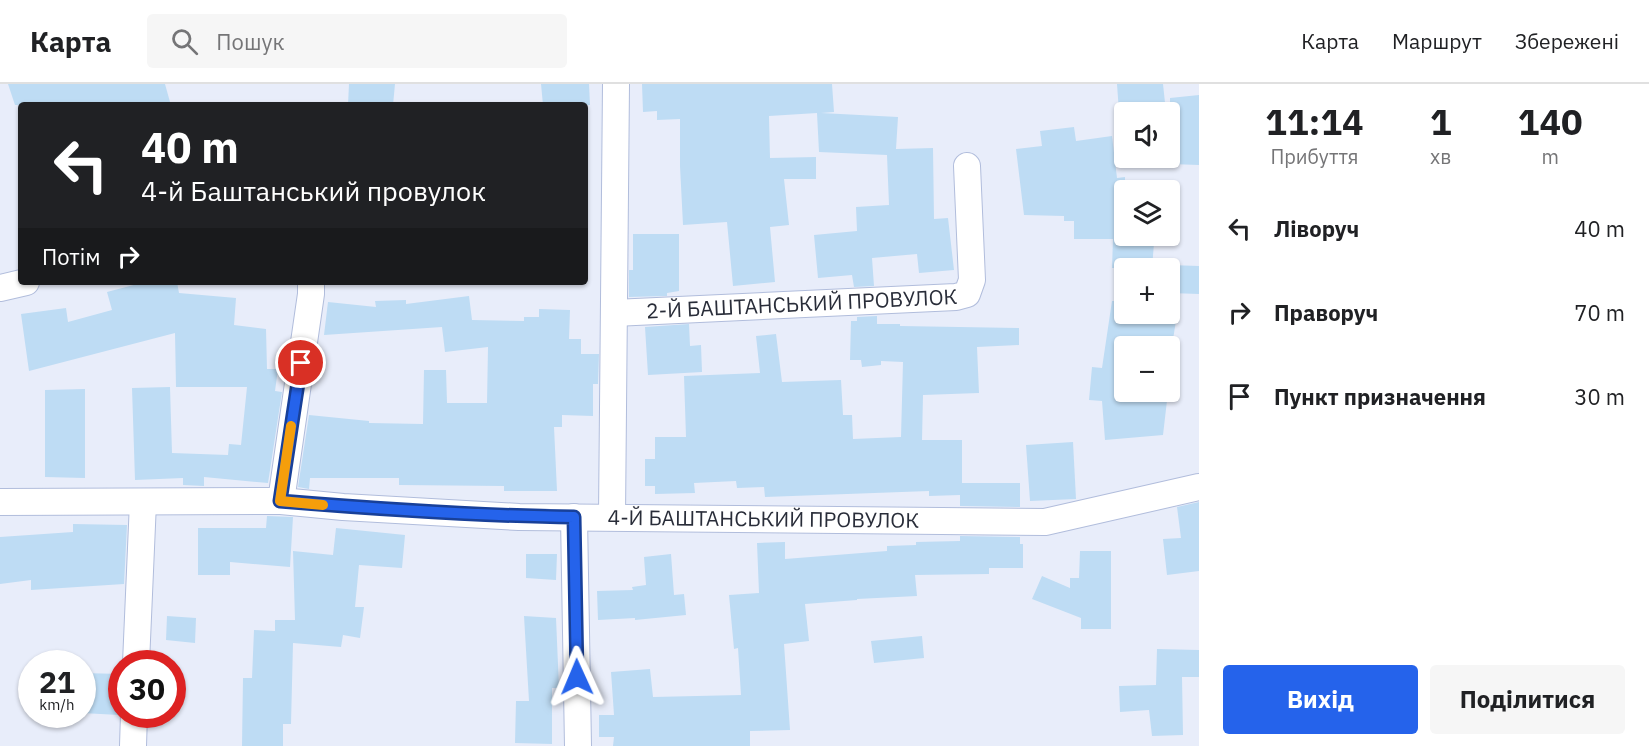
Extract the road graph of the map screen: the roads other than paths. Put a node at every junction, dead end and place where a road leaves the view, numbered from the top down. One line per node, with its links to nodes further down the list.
1 (616, 84): 6 (street, 2-Й БАШТАНСЬКИЙ ПРОВУЛОК)
2 (967, 166): 6 (street, 2-Й БАШТАНСЬКИЙ ПРОВУЛОК)
3 (18, 284): 5 (street)
4 (311, 285): 8 (street)
5 (0, 288)
6 (614, 313): 12 (street, 2-Й БАШТАНСЬКИЙ ПРОВУЛОК)
7 (1199, 487): 12 (street, 4-Й БАШТАНСЬКИЙ ПРОВУЛОК)
8 (280, 501): 10 (street, 4-Й БАШТАНСЬКИЙ ПРОВУЛОК); 11 (street, 4-Й БАШТАНСЬКИЙ ПРОВУЛОК)
9 (0, 502): 10 (street, 4-Й БАШТАНСЬКИЙ ПРОВУЛОК)
10 (142, 502): 13 (street)
11 (574, 517): 12 (street, 4-Й БАШТАНСЬКИЙ ПРОВУЛОК); 16 (street)
12 (612, 517)
13 (136, 650)
14 (134, 728): 15 (street)
15 (133, 746)
16 (578, 746)

